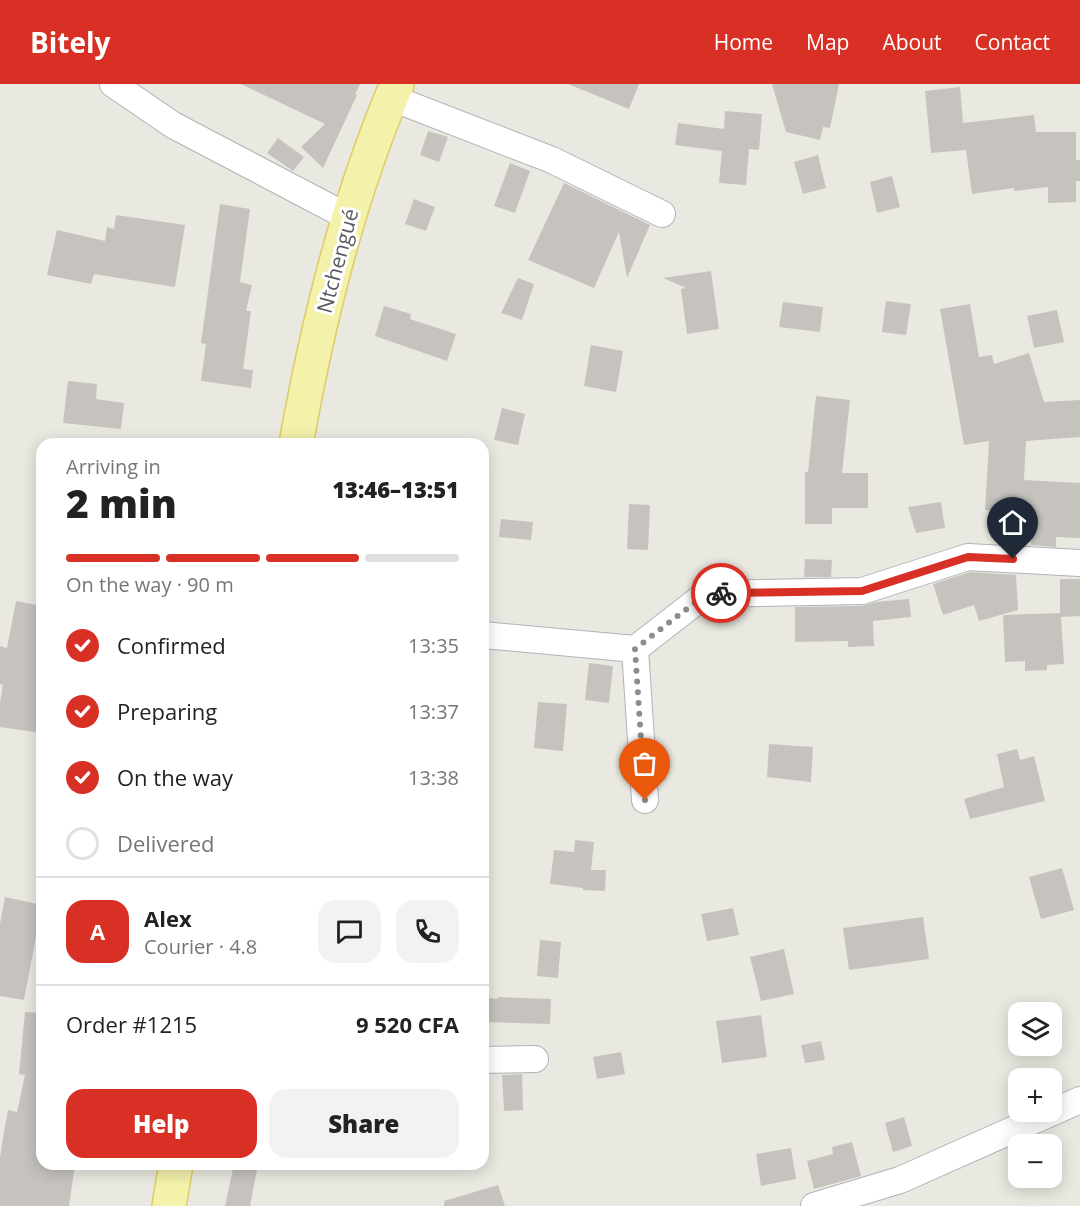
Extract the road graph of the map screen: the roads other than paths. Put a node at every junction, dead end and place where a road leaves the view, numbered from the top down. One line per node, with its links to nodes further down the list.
1 (113, 84): 4 (street)
2 (394, 91): 3 (street); 4 (main road, Ntchengué)
3 (662, 214)
4 (348, 217): 5 (main road, Ntchengué)
5 (297, 438)
6 (1080, 563): 8 (street)
7 (489, 636): 8 (street)
8 (635, 649): 9 (street)
9 (645, 800)
10 (535, 1059): 11 (street)
11 (489, 1060)
12 (1080, 1100): 15 (street)
13 (175, 1170): 14 (main road)
14 (169, 1206)
15 (814, 1206)

